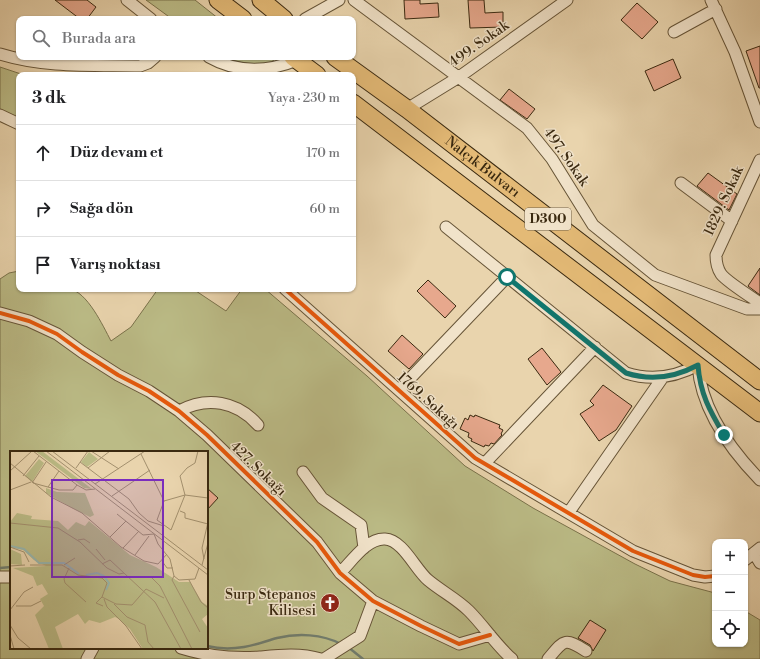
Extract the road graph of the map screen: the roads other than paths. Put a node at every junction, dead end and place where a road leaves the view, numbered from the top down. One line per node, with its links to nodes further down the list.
1 (127, 0): 8 (street)
2 (218, 0): 9 (highway)
3 (261, 0): 10 (highway)
4 (339, 0): 11 (street)
5 (354, 0): 22 (street, 497. Sokak)
6 (567, 0): 22 (street, 499. Sokak)
7 (714, 4): 12 (street); 26 (street)
8 (148, 16)
9 (239, 16)
10 (280, 16)
11 (310, 16)
12 (674, 32)
13 (0, 54): 14 (street)
14 (16, 59)
15 (23, 60): 16 (street)
16 (152, 60)
17 (214, 60): 18 (street)
18 (293, 60)
19 (298, 60): 21 (highway)
20 (340, 60): 24 (highway, Nalçık Bulvarı / D300)
21 (313, 72)
22 (459, 77): 24 (street, 499. Sokak); 35 (street, 497. Sokak)
23 (356, 104): 38 (highway, Nalçık Bulvarı / D300)
24 (406, 109): 40 (highway, Nalçık Bulvarı / D300)
25 (0, 116): 27 (street)
26 (760, 122)
27 (16, 123)
28 (760, 160): 30 (street, 1829. Sokak)
29 (681, 183): 30 (street)
30 (732, 221): 34 (street, 1829. Sokak)
31 (446, 227): 32 (street)
32 (507, 277): 37 (street); 41 (street)
33 (288, 292): 41 (street, 1769. Sokağı)
34 (760, 303)
35 (760, 309)
36 (0, 313): 42 (street, 427. Sokağı)
37 (595, 347): 39 (street); 45 (street)
38 (698, 365): 39 (street); 43 (highway, Nalçık Bulvarı / D300); 47 (street)
39 (663, 377): 48 (street)
40 (760, 381)
41 (399, 390): 45 (street, 1769. Sokağı)
42 (179, 411): 44 (street); 52 (street, 427. Sokağı)
43 (760, 413)
44 (258, 425)
45 (485, 463): 48 (street, 1769. Sokağı)
46 (303, 472): 49 (street)
47 (760, 480)
48 (569, 512): 53 (street, 1769. Sokağı)
49 (364, 548): 52 (street); 55 (street)
50 (753, 554): 51 (street)
51 (760, 563)
52 (340, 573): 54 (street, 427. Sokağı)
53 (712, 576)
54 (373, 601): 55 (street, 427. Sokağı); 61 (street)
55 (490, 635): 62 (street)
56 (92, 649): 59 (street)
57 (185, 649): 60 (street)
58 (586, 651): 63 (street)
59 (87, 659)
60 (321, 659)
61 (324, 659)
62 (512, 659)
63 (548, 659)

